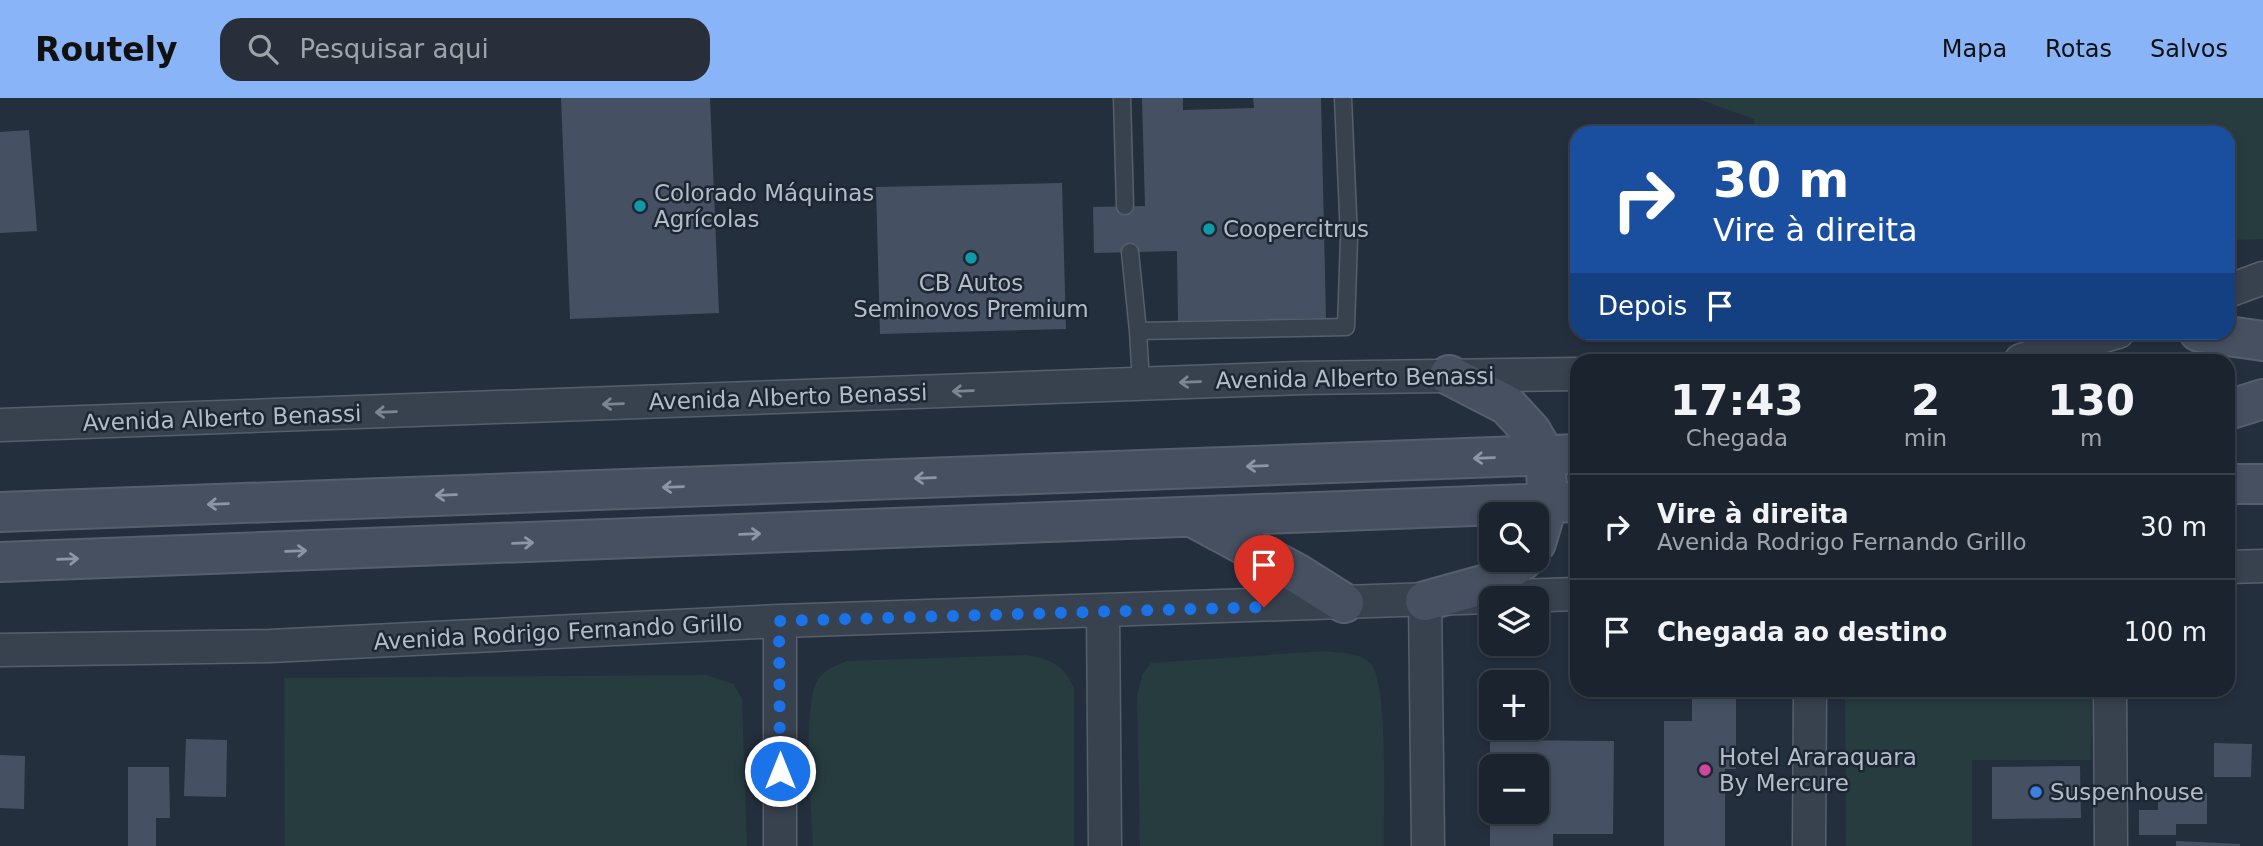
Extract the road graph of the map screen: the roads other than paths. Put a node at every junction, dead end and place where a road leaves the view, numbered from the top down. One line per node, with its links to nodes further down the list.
1 (1122, 98): 3 (lane)
2 (1343, 98): 7 (lane)
3 (1125, 206)
4 (1130, 252): 7 (lane)
5 (2263, 278): 6 (street)
6 (2235, 289)
7 (1138, 331): 14 (lane)
8 (2235, 337): 10 (main road)
9 (2090, 340): 11 (street)
10 (2263, 341)
11 (2042, 354)
12 (1570, 374): 13 (street, Avenida Alberto Benassi)
13 (1449, 375): 14 (street, Avenida Alberto Benassi, one-way to 14); 18 (main road)
14 (1141, 384): 17 (street, Avenida Alberto Benassi, one-way to 17)
15 (2263, 399): 16 (main road)
16 (2235, 408)
17 (0, 425)
18 (1561, 455): 21 (main road); 22 (main road, one-way to 22)
19 (2235, 484): 20 (main road)
20 (2263, 484)
21 (1562, 503): 23 (main road); 24 (main road)
22 (0, 512)
23 (1194, 518): 25 (main road, one-way to 23); 31 (main road)
24 (1549, 523)
25 (0, 562)
26 (2263, 566): 27 (street)
27 (2235, 567)
28 (1505, 572): 30 (main road)
29 (1570, 594): 30 (street, Avenida Rodrigo Fernando Grillo)
30 (1425, 601): 31 (street, Avenida Rodrigo Fernando Grillo); 39 (street)
31 (1344, 603): 32 (street, Avenida Rodrigo Fernando Grillo)
32 (1103, 613): 33 (street, Avenida Rodrigo Fernando Grillo); 38 (street)
33 (779, 621): 34 (street, Avenida Rodrigo Fernando Grillo); 37 (street)
34 (0, 650)
35 (1810, 697): 40 (street)
36 (2110, 697): 41 (street)
37 (780, 846)
38 (1105, 846)
39 (1428, 846)
40 (1809, 846)
41 (2110, 846)

